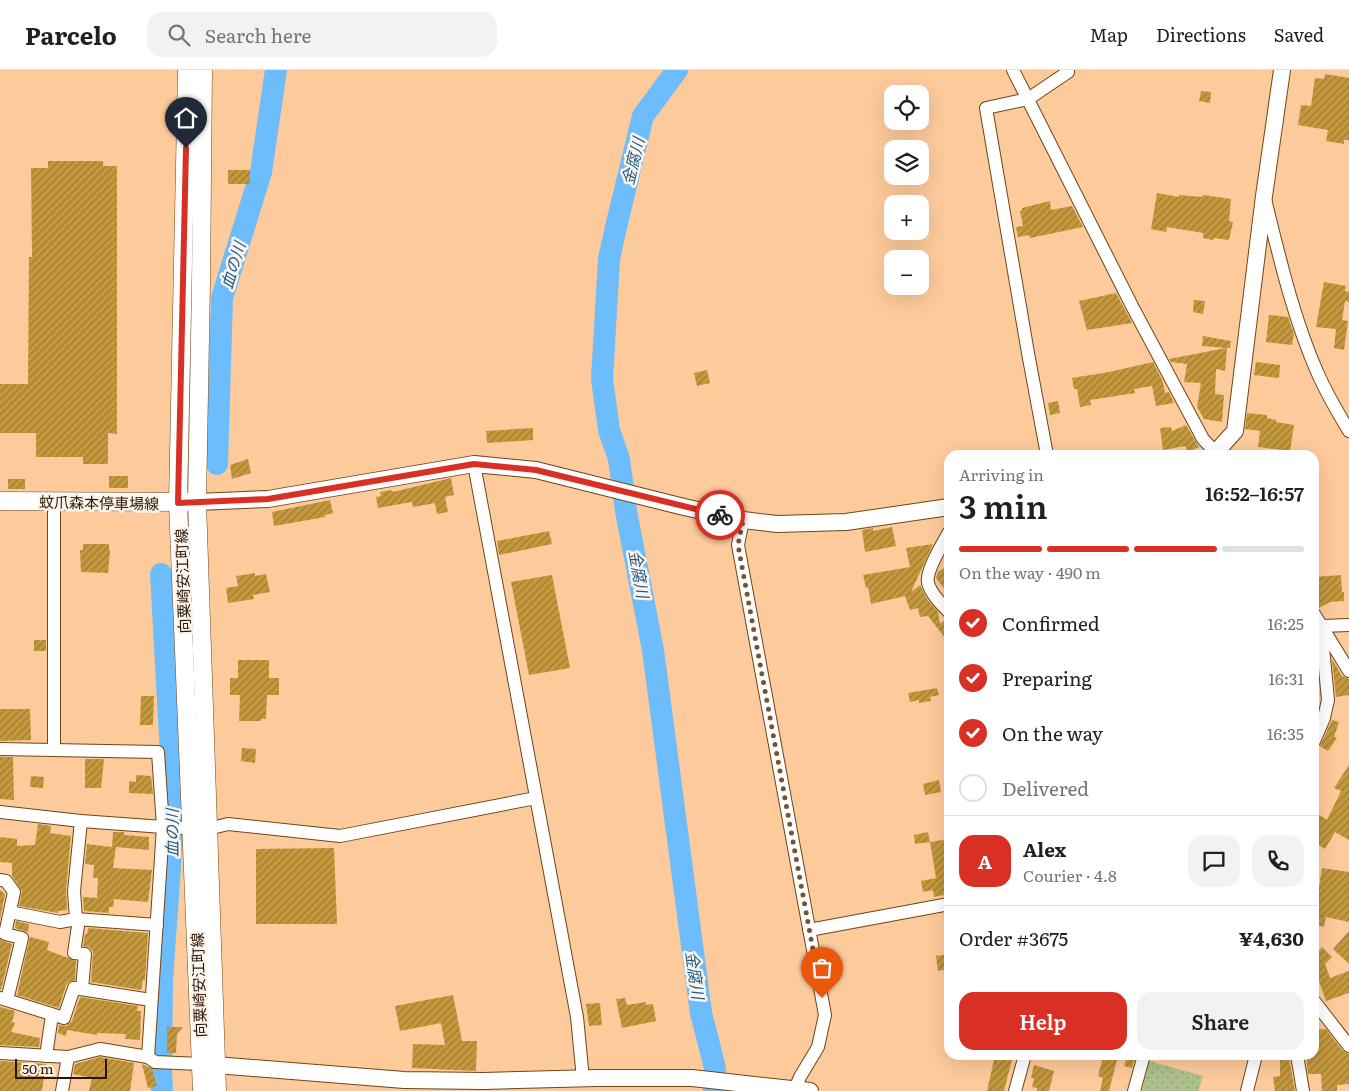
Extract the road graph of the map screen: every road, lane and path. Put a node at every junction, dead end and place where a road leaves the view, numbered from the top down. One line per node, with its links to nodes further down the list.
1 (187, 70): 16 (main road, 向粟崎安江町線)
2 (203, 70): 15 (main road, 向粟崎安江町線)
3 (1013, 70): 6 (street)
4 (1068, 70): 6 (street)
5 (1282, 70): 7 (street)
6 (1028, 99): 9 (street); 10 (street)
7 (1264, 196): 8 (street); 11 (street)
8 (1349, 431)
9 (1046, 450)
10 (1212, 450)
11 (1218, 450)
12 (474, 464): 15 (street); 18 (street); 28 (street)
13 (0, 501): 14 (main road, 蚊爪森本停車場線)
14 (54, 501): 16 (main road, 蚊爪森本停車場線); 27 (street)
15 (197, 502): 16 (main road, 蚊爪森本停車場線); 32 (main road, 向粟崎安江町線)
16 (178, 503): 32 (main road, 向粟崎安江町線)
17 (944, 508): 18 (street)
18 (743, 520): 38 (street)
19 (944, 542): 20 (street)
20 (944, 606)
21 (1319, 623): 23 (street)
22 (1349, 625): 23 (street)
23 (1321, 626): 24 (street); 25 (street)
24 (1349, 671)
25 (1319, 730)
26 (0, 750): 27 (street)
27 (54, 750): 31 (street)
28 (536, 798): 32 (street); 54 (street)
29 (0, 812): 30 (street)
30 (81, 821): 31 (street); 36 (street)
31 (164, 827): 32 (street); 37 (street)
32 (197, 828): 53 (main road, 向粟崎安江町線)
33 (0, 880): 35 (street)
34 (944, 905): 38 (street)
35 (10, 912): 36 (street); 40 (street)
36 (78, 919): 37 (street); 39 (street)
37 (157, 926): 41 (street)
38 (809, 930): 55 (street)
39 (82, 990): 41 (street); 42 (street)
40 (4, 999): 42 (street)
41 (152, 1000): 52 (street)
42 (52, 1015): 46 (street)
43 (1319, 1017): 44 (street)
44 (1349, 1046)
45 (0, 1054): 46 (street)
46 (46, 1056): 47 (street)
47 (68, 1057): 52 (street); 56 (street)
48 (1024, 1060): 59 (street)
49 (1143, 1060): 60 (street)
50 (1255, 1060): 61 (street)
51 (1298, 1060): 62 (street)
52 (156, 1061): 53 (street)
53 (209, 1065): 54 (street); 57 (main road, 向粟崎安江町線); 58 (main road, 向粟崎安江町線)
54 (583, 1079): 55 (street)
55 (802, 1090)
56 (62, 1091)
57 (202, 1091)
58 (217, 1091)
59 (1015, 1091)
60 (1134, 1091)
61 (1247, 1091)
62 (1303, 1091)

